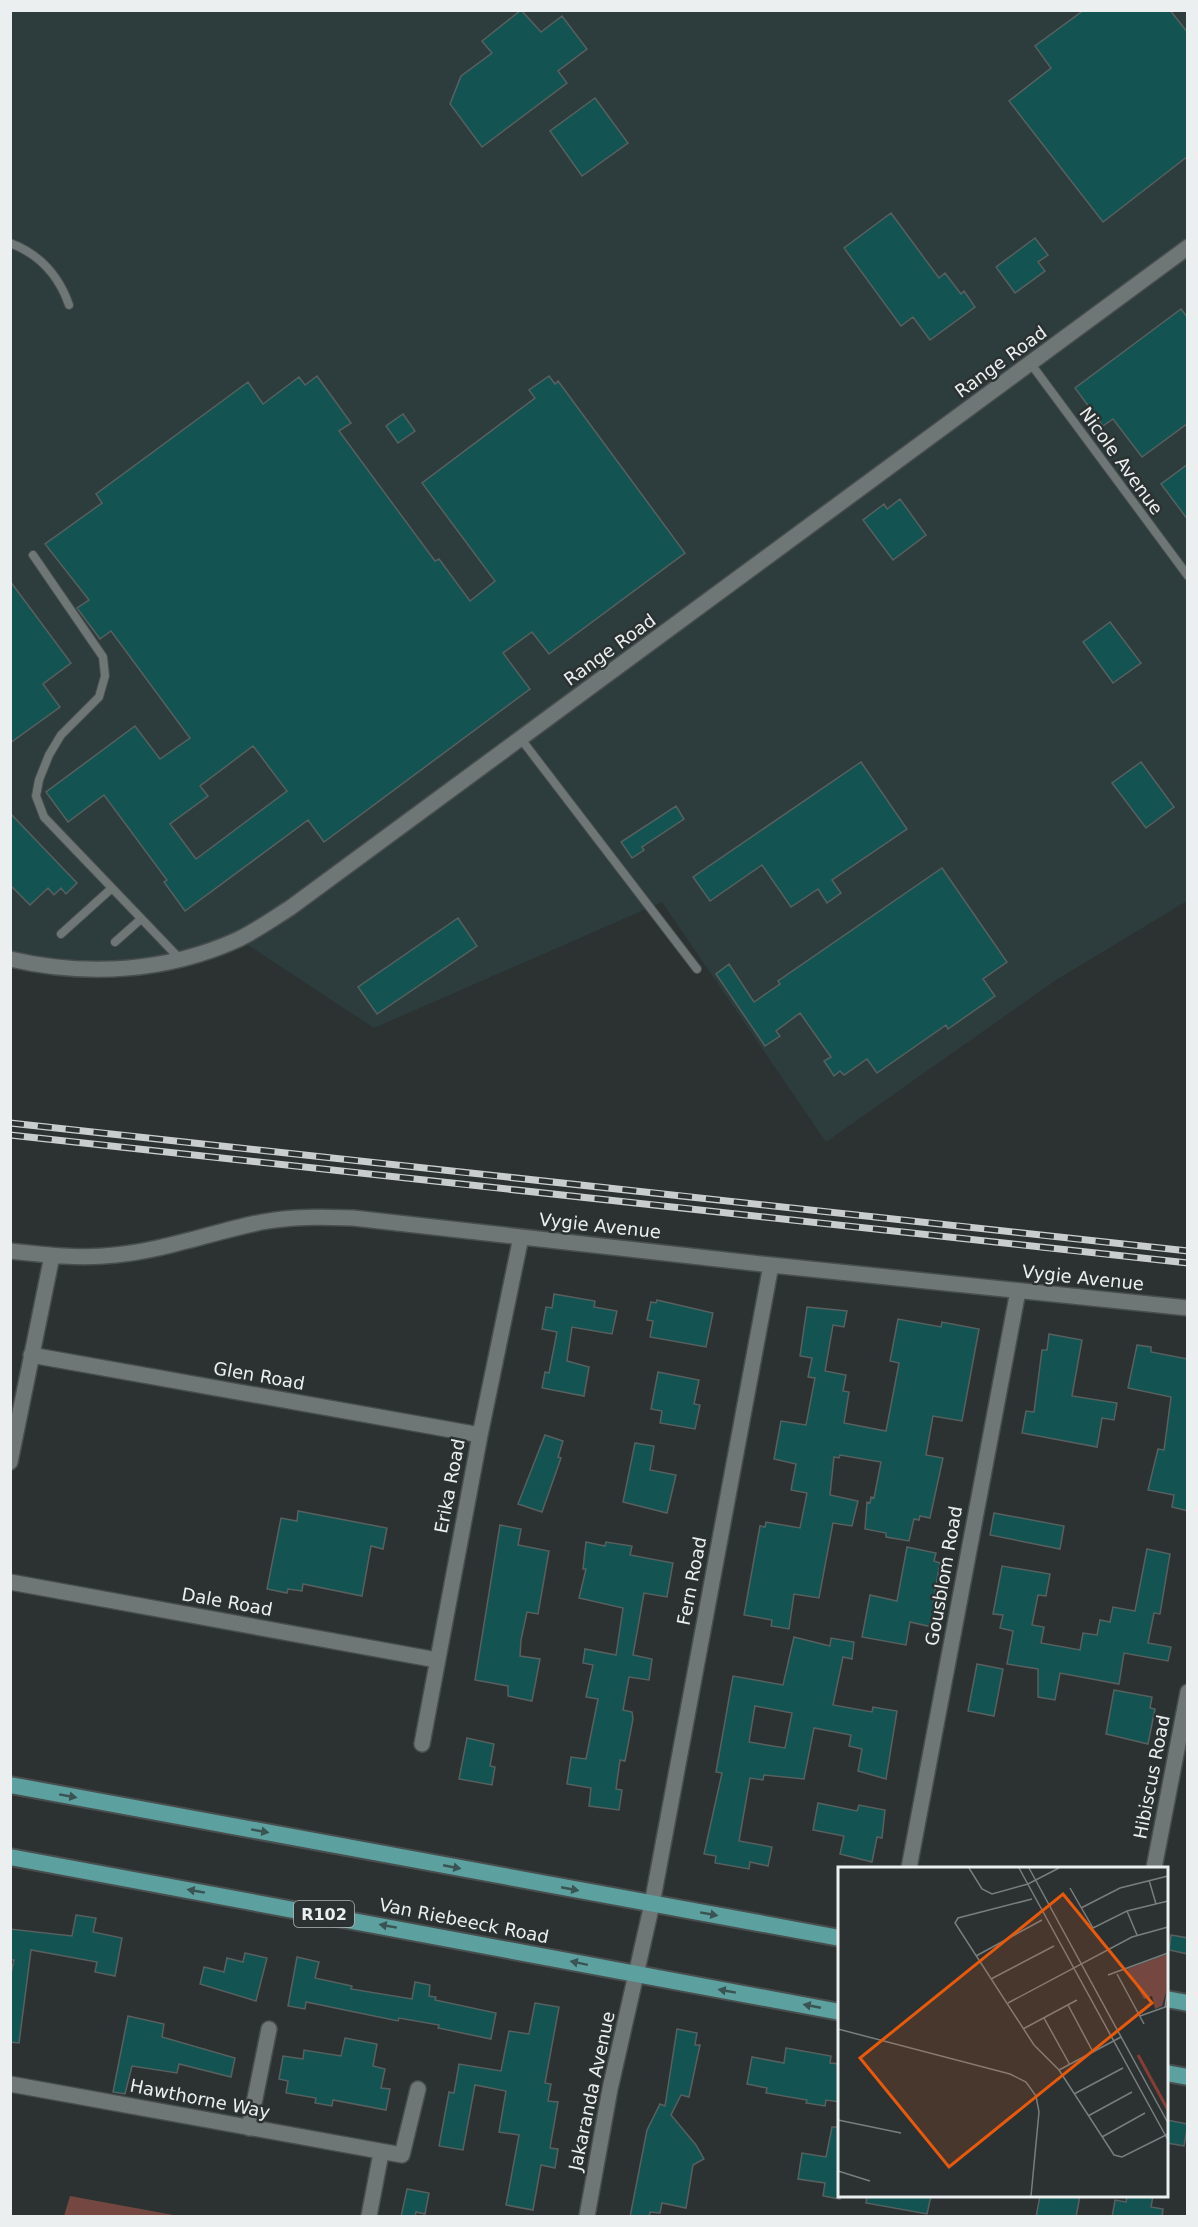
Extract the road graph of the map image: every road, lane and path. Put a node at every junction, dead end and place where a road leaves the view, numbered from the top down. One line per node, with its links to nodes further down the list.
1 (10, 243): 3 (lane)
2 (1188, 247): 4 (street, Range Road)
3 (69, 304)
4 (1031, 364): 6 (lane, Nicole Avenue); 7 (street, Range Road)
5 (33, 555): 8 (lane)
6 (1188, 576)
7 (521, 739): 13 (street, Range Road); 14 (lane)
8 (112, 888): 9 (lane); 10 (lane)
9 (141, 918): 11 (lane); 13 (lane)
10 (61, 934)
11 (115, 942)
12 (10, 959): 13 (street, Range Road)
13 (180, 959)
14 (697, 969)
15 (521, 1237): 17 (street, Vygie Avenue); 18 (street, Vygie Avenue); 23 (street, Erika Road)
16 (10, 1251): 17 (street, Vygie Avenue)
17 (52, 1256): 21 (street)
18 (771, 1265): 19 (street, Vygie Avenue); 33 (street, Fern Road)
19 (1018, 1291): 20 (street, Vygie Avenue); 31 (street, Gousblom Road)
20 (1188, 1308)
21 (31, 1355): 22 (street); 23 (street, Glen Road)
22 (16, 1400): 24 (street)
23 (480, 1435): 26 (street, Erika Road)
24 (10, 1462)
25 (10, 1582): 26 (street, Dale Road)
26 (437, 1660): 28 (street, Erika Road)
27 (1188, 1692): 32 (street, Hibiscus Road)
28 (422, 1744)
29 (10, 1785): 33 (main road, one-way to 33)
30 (10, 1857): 35 (main road, Van Riebeeck Road / R102, one-way to 30)
31 (909, 1867)
32 (1154, 1867)
33 (652, 1904): 34 (main road, one-way to 34); 35 (street, Fern Road)
34 (838, 1938)
35 (636, 1974): 38 (main road, Van Riebeeck Road / R102, one-way to 35); 47 (street, Jakaranda Avenue)
36 (1168, 1999): 37 (main road)
37 (1188, 2002)
38 (838, 2012)
39 (269, 2029): 44 (street)
40 (1168, 2073): 41 (main road)
41 (1188, 2077)
42 (10, 2084): 44 (street, Hawthorne Way)
43 (418, 2089): 45 (street)
44 (249, 2128): 45 (street, Hawthorne Way)
45 (381, 2153): 46 (street)
46 (369, 2217)
47 (587, 2217)

